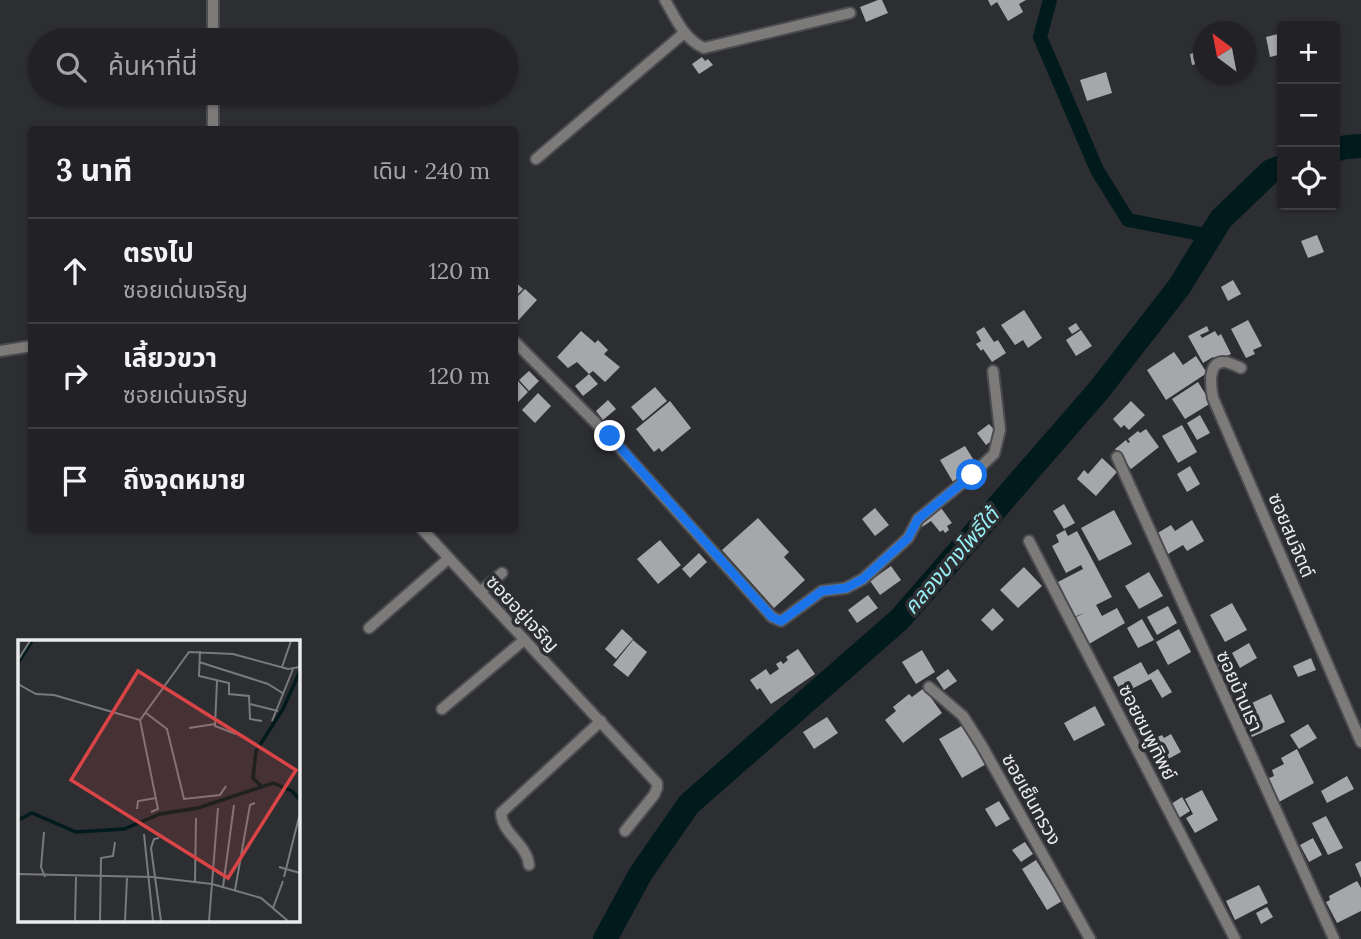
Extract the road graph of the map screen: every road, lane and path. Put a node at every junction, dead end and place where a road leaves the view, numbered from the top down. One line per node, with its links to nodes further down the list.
1 (212, 0): 4 (street)
2 (665, 0): 5 (street)
3 (850, 13): 5 (street)
4 (213, 28)
5 (684, 33): 8 (street)
6 (213, 105): 7 (street)
7 (213, 126)
8 (536, 159)
9 (518, 345): 13 (street)
10 (28, 347): 11 (street)
11 (0, 351)
12 (1241, 368): 25 (street, ซอยสมจิตต์)
13 (993, 370)
14 (1116, 457): 30 (street, ซอยบ้านเรา)
15 (425, 532): 17 (street, ซอยอยู่เจริญ)
16 (1029, 541): 29 (street, ซอยชมพูทิพย์)
17 (449, 559): 19 (street, ซอยอยู่เจริญ); 20 (street)
18 (502, 573): 19 (street)
19 (480, 592): 21 (street, ซอยอยู่เจริญ)
20 (369, 628)
21 (524, 640): 23 (street); 24 (street, ซอยอยู่เจริญ)
22 (929, 687): 28 (street, ซอยเย็นทรวง)
23 (442, 709)
24 (601, 720): 26 (street, ซอยอยู่เจริญ); 27 (street)
25 (1361, 743)
26 (625, 831)
27 (528, 865)
28 (1090, 939)
29 (1235, 939)
30 (1334, 939)

